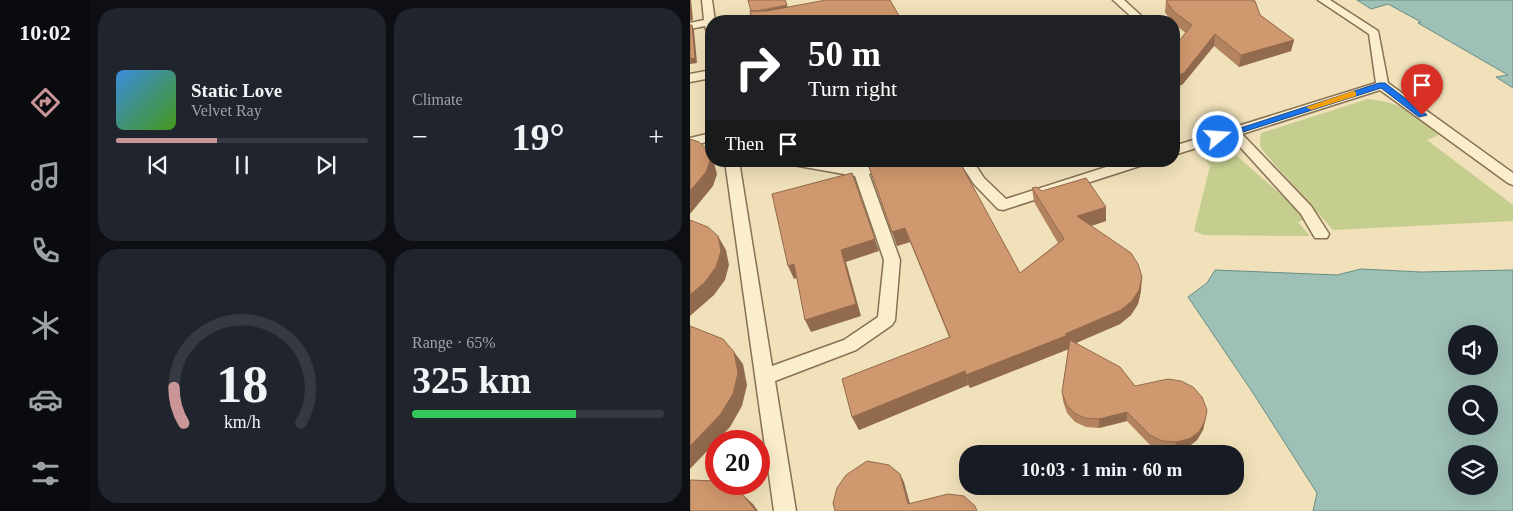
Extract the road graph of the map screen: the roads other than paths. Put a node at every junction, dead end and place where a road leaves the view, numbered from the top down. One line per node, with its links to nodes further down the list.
1 (707, 0): 4 (lane)
2 (1118, 0): 5 (lane)
3 (1323, 0): 10 (lane)
4 (709, 15)
5 (1135, 15)
6 (690, 26): 7 (lane)
7 (705, 26)
8 (705, 75): 9 (lane)
9 (690, 78)
10 (1382, 85): 11 (lane); 21 (lane)
11 (1233, 132): 14 (lane); 22 (lane)
12 (705, 138): 13 (lane)
13 (690, 142)
14 (1180, 149)
15 (733, 167): 23 (lane)
16 (830, 167): 20 (lane)
17 (877, 167): 20 (lane)
18 (970, 167): 19 (lane)
19 (1122, 167)
20 (860, 172): 23 (lane)
21 (1513, 180)
22 (1321, 234)
23 (764, 377): 24 (lane)
24 (785, 511)

